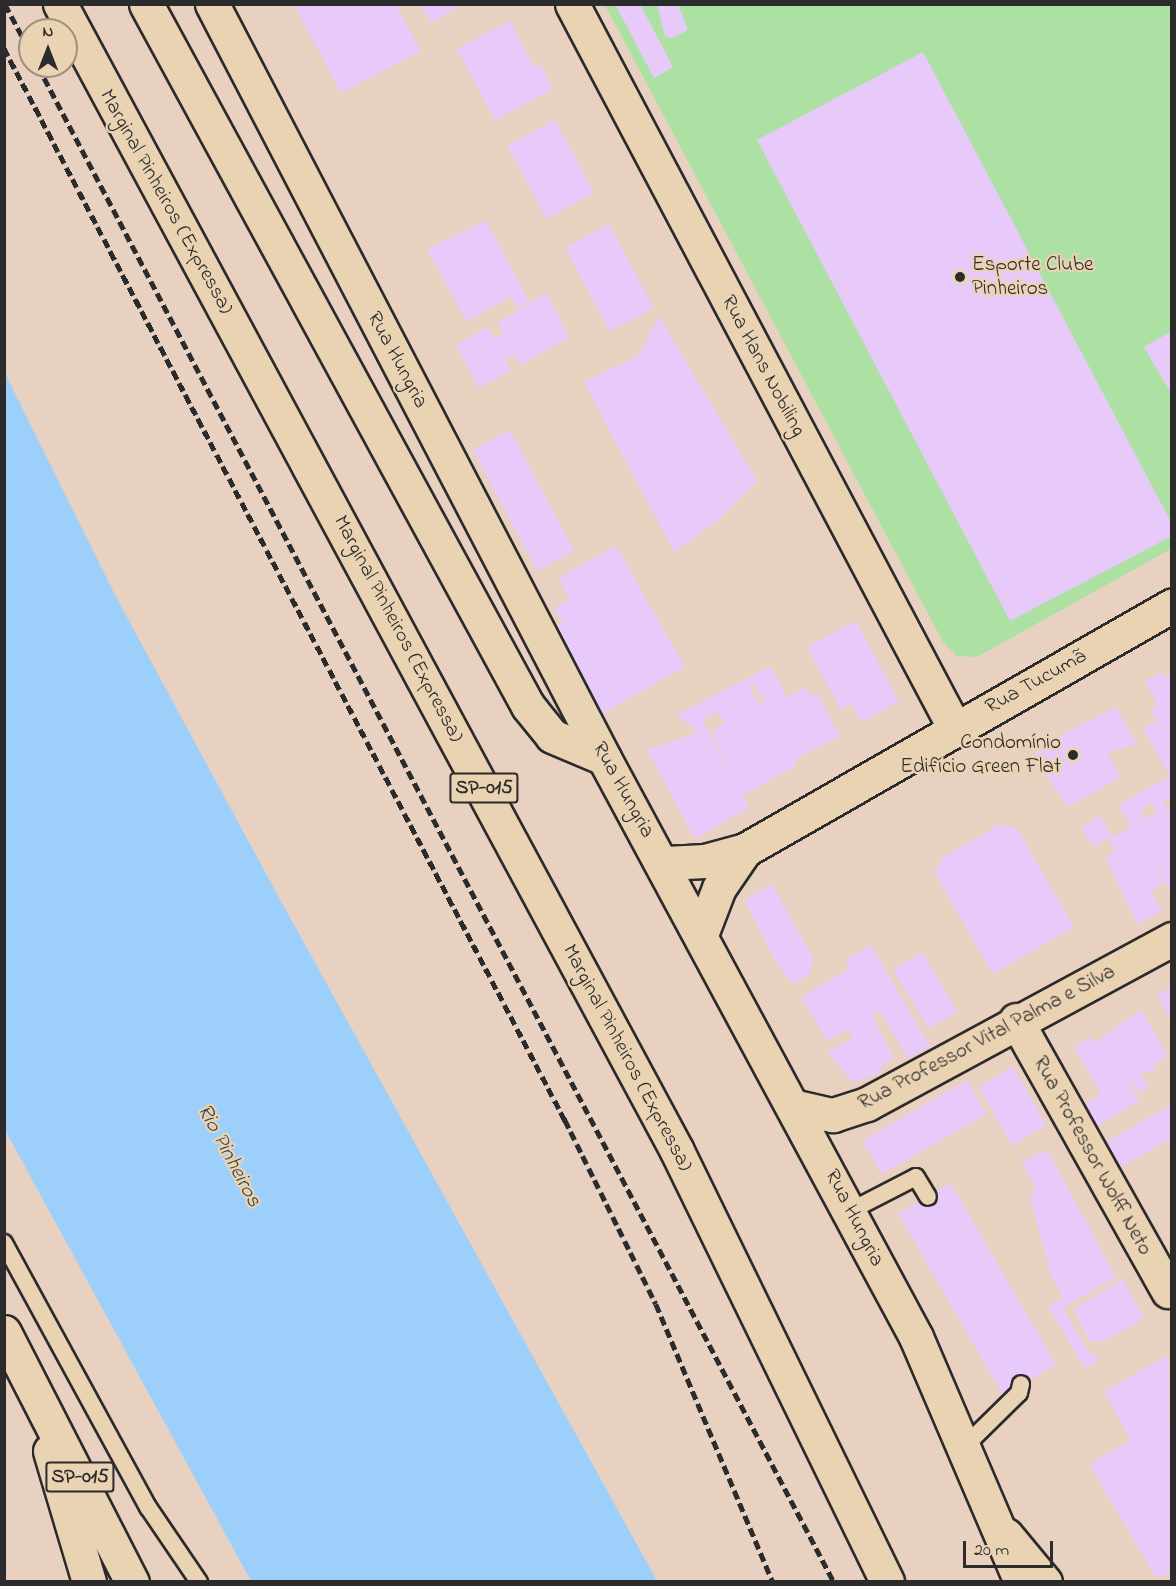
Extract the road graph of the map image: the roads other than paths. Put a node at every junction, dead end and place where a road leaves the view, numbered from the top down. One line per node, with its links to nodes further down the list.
1 (60, 4): 26 (main road, Marginal Pinheiros (Expressa) / SP-015)
2 (146, 4): 7 (main road)
3 (212, 4): 7 (main road, Rua Hungria)
4 (572, 4): 6 (main road, Rua Hans Nobiling)
5 (1172, 605): 6 (main road, Rua Tucumã)
6 (954, 728): 8 (main road, Rua Tucumã)
7 (604, 758): 9 (main road, Rua Hungria)
8 (745, 850): 9 (main road, Rua Tucumã); 10 (main road, Rua Tucumã)
9 (665, 863): 10 (main road, Rua Hungria)
10 (702, 932): 13 (main road, Rua Hungria)
11 (1172, 939): 12 (main road, Rua Professor Vital Palma e Silva)
12 (1016, 1020): 13 (main road, Rua Professor Vital Palma e Silva); 17 (main road, Rua Professor Wolff Neto)
13 (797, 1107): 15 (main road, Rua Hungria)
14 (928, 1197): 15 (lane)
15 (850, 1211): 21 (main road, Rua Hungria)
16 (4, 1243): 25 (lane)
17 (1168, 1292)
18 (4, 1332): 19 (main road, SP-015)
19 (27, 1372): 23 (main road); 24 (main road, SP-015)
20 (1021, 1384): 21 (lane)
21 (966, 1445): 22 (main road, Rua Hungria)
22 (997, 1524): 27 (main road, Rua Hungria); 28 (main road)
23 (89, 1581)
24 (132, 1581)
25 (200, 1581)
26 (887, 1581)
27 (1021, 1581)
28 (1045, 1581)

